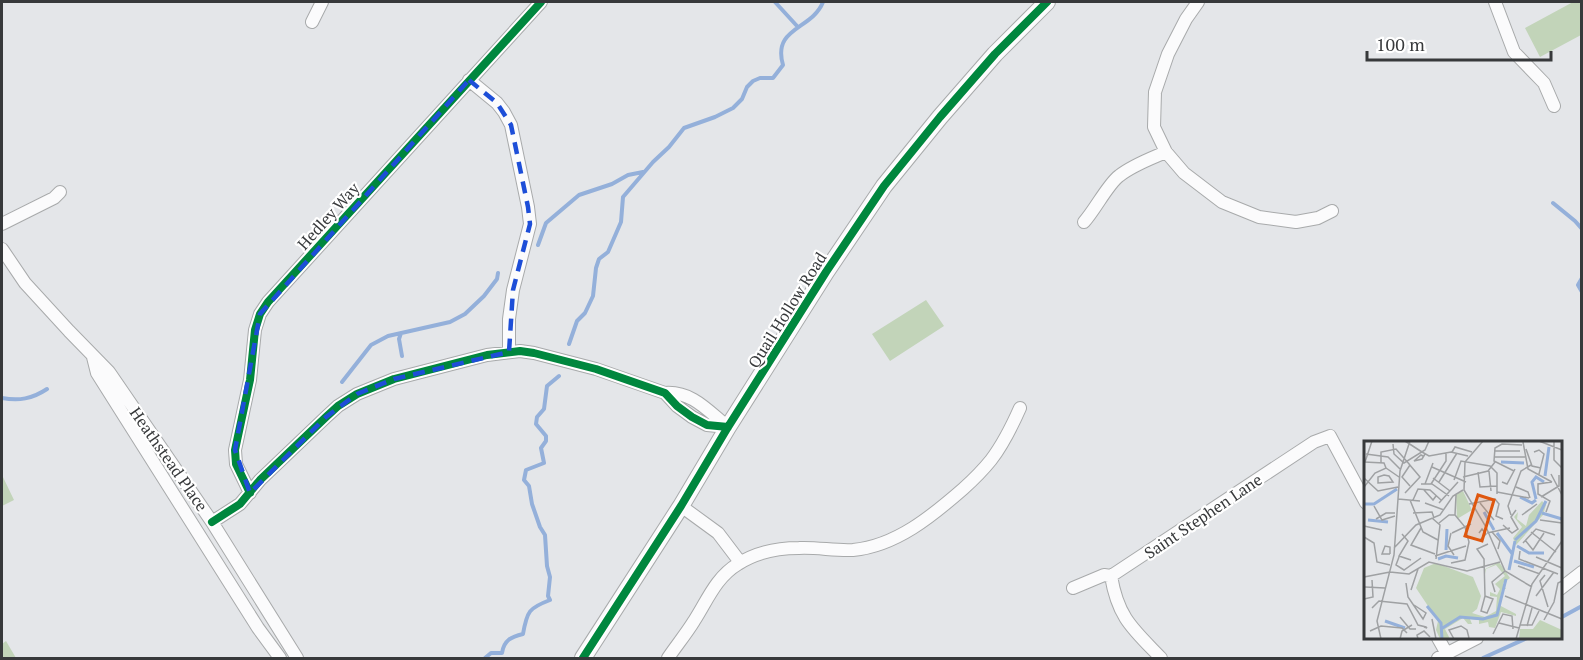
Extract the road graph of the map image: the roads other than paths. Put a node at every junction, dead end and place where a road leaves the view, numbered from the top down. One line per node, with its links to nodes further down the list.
1 (322, 2): 6 (street)
2 (542, 2): 7 (street, Hedley Way)
3 (1047, 2): 18 (main road, Quail Hollow Road)
4 (1198, 2): 9 (street)
5 (1495, 2): 8 (street)
6 (312, 22)
7 (470, 80): 15 (street); 19 (street, Hedley Way)
8 (1554, 106)
9 (1166, 152): 11 (street); 12 (street)
10 (60, 192): 13 (street)
11 (1332, 210)
12 (1084, 222)
13 (2, 224)
14 (2, 249): 16 (street, Heathstead Place)
15 (509, 352): 18 (street); 19 (street)
16 (93, 356): 22 (street, Heathstead Place); 31 (street, Heathstead Place)
17 (1020, 408): 23 (street)
18 (728, 427): 21 (main road, Quail Hollow Road)
19 (250, 493): 22 (street)
20 (1364, 501): 25 (street, Saint Stephen Lane)
21 (681, 506): 23 (street); 33 (main road, Quail Hollow Road)
22 (212, 522): 32 (street, Heathstead Place)
23 (740, 562): 34 (street)
24 (1581, 573): 26 (street)
25 (1111, 576): 27 (street, Saint Stephen Lane); 35 (street)
26 (1562, 587)
27 (1073, 588)
28 (1438, 639): 30 (street)
29 (1475, 639): 30 (street)
30 (1442, 656)
31 (280, 658)
32 (297, 658)
33 (583, 658)
34 (668, 658)
35 (1161, 658)

